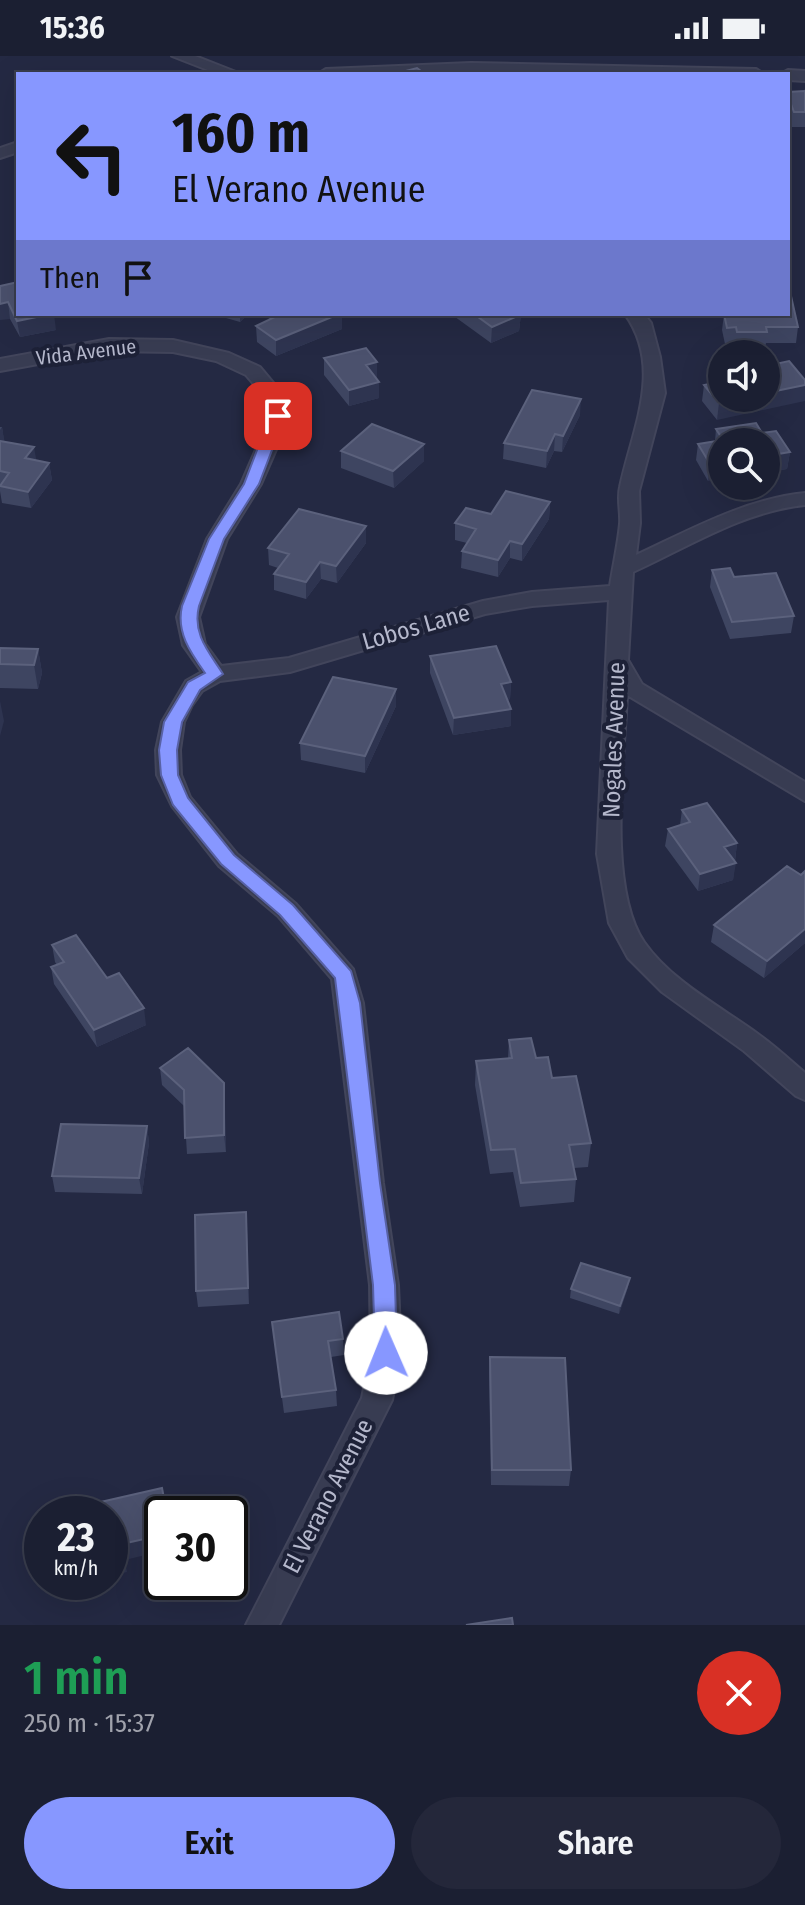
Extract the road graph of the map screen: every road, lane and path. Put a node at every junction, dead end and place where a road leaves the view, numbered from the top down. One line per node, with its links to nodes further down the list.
1 (180, 56): 3 (street)
2 (566, 62): 4 (street); 5 (street)
3 (227, 72)
4 (356, 72)
5 (724, 72)
6 (636, 316): 9 (street, Nogales Avenue)
7 (0, 365): 12 (street, Vida Avenue)
8 (805, 499): 9 (street)
9 (625, 568): 10 (street, Nogales Avenue)
10 (620, 592): 11 (street, Nogales Avenue); 12 (street, Lobos Lane)
11 (617, 659): 13 (street); 14 (street, Nogales Avenue)
12 (215, 674): 15 (street, El Verano Avenue)
13 (805, 793)
14 (805, 1089)
15 (262, 1625)

